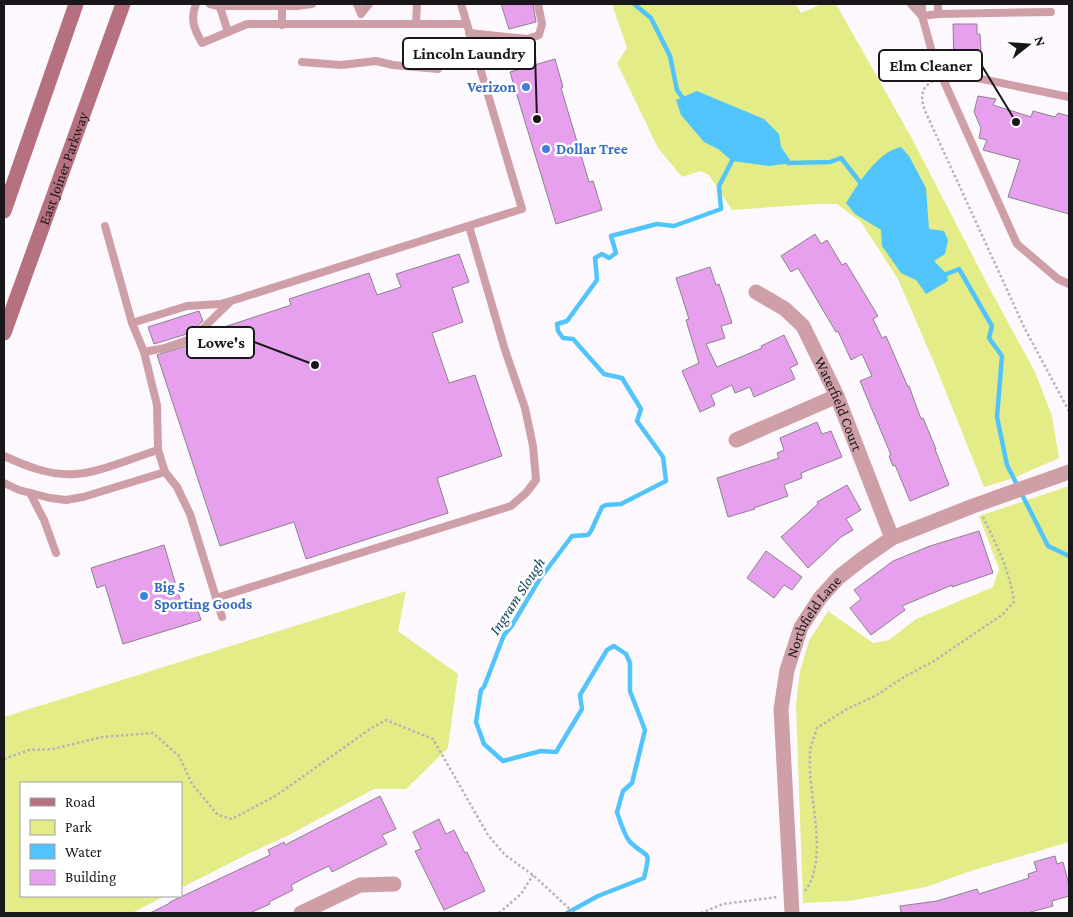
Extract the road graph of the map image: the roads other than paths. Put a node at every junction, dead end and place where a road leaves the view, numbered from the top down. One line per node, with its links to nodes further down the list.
1 (76, 4): 31 (main road)
2 (123, 4): 38 (main road, East Joiner Parkway)
3 (196, 4): 25 (lane)
4 (210, 4): 15 (lane)
5 (312, 4): 17 (lane)
6 (357, 4): 7 (lane)
7 (369, 4)
8 (417, 4): 22 (lane)
9 (461, 4): 23 (lane)
10 (538, 4): 26 (lane)
11 (911, 4): 21 (lane)
12 (922, 4): 21 (lane)
13 (938, 4): 20 (lane)
14 (1023, 4): 19 (lane)
15 (218, 5): 16 (lane); 25 (lane)
16 (261, 5): 17 (lane)
17 (282, 6): 24 (lane)
18 (1051, 12): 19 (lane)
19 (1023, 13): 20 (lane)
20 (938, 14): 21 (lane)
21 (922, 16): 29 (lane)
22 (416, 24): 23 (lane); 24 (lane)
23 (466, 24): 26 (lane)
24 (282, 25): 25 (lane)
25 (228, 32)
26 (469, 33): 33 (lane)
27 (302, 62): 28 (lane)
28 (438, 69)
29 (941, 76): 30 (lane); 34 (lane)
30 (1069, 98)
31 (4, 211)
32 (105, 226): 37 (lane)
33 (469, 226): 36 (lane); 50 (lane)
34 (1069, 284)
35 (756, 292): 40 (street, Waterfield Court)
36 (231, 302): 37 (lane); 39 (lane)
37 (132, 323): 39 (lane)
38 (4, 333)
39 (144, 352): 42 (lane)
40 (838, 396): 41 (street); 48 (street, Waterfield Court)
41 (736, 440)
42 (158, 450): 43 (lane); 44 (lane)
43 (4, 456)
44 (165, 472): 47 (lane); 50 (lane)
45 (1069, 472): 48 (street, Northfield Lane)
46 (4, 483): 47 (lane)
47 (30, 493): 49 (lane)
48 (892, 538): 54 (street, Northfield Lane)
49 (56, 553)
50 (216, 598): 51 (lane)
51 (222, 617)
52 (394, 884): 53 (street)
53 (301, 913)
54 (792, 913)

